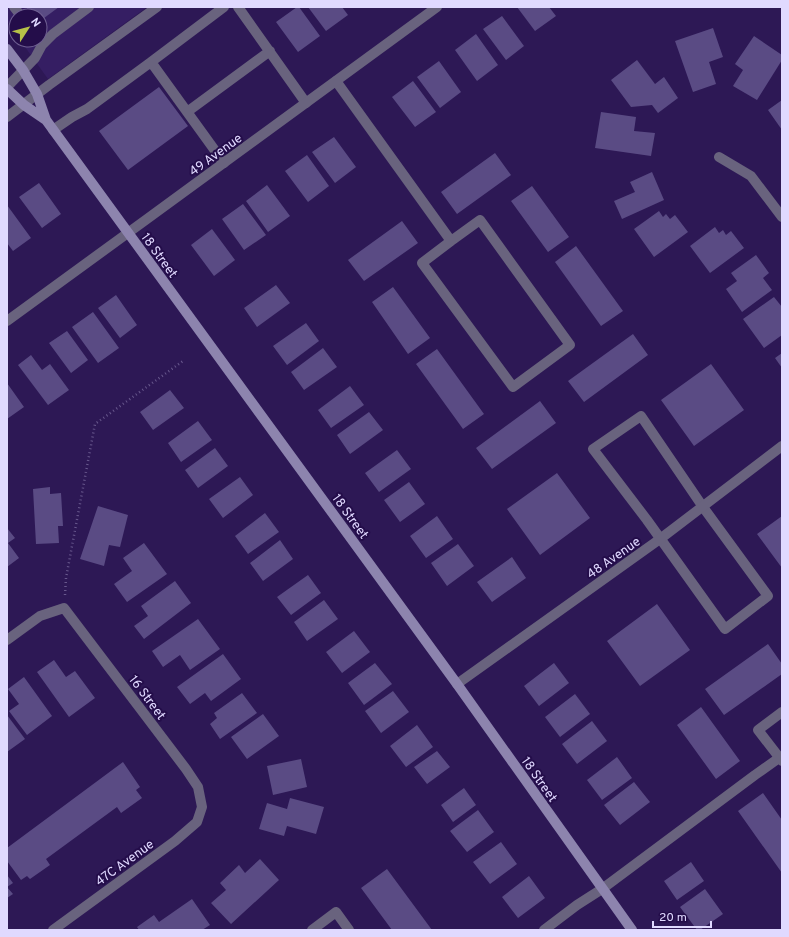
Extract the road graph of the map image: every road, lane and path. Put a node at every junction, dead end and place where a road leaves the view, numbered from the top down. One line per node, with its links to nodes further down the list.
1 (89, 7): 6 (street)
2 (157, 7): 14 (street)
3 (224, 7): 10 (street)
4 (238, 7): 9 (street)
5 (437, 7): 12 (street, 49 Avenue)
6 (48, 37)
7 (38, 48): 11 (street)
8 (7, 49): 11 (street, 18 Street)
9 (270, 51): 15 (street); 17 (street)
10 (151, 62): 17 (street); 20 (street)
11 (23, 70): 13 (street); 14 (street, 18 Street)
12 (336, 81): 15 (street, 49 Avenue); 25 (street)
13 (7, 88): 16 (street, 18 Street)
14 (37, 94): 16 (street); 19 (street, 18 Street)
15 (306, 103): 22 (street, 49 Avenue)
16 (24, 105): 18 (street); 19 (street, 18 Street)
17 (187, 112): 22 (street)
18 (7, 117)
19 (46, 120): 20 (street, 18 Street)
20 (53, 130): 24 (street, 18 Street)
21 (719, 157): 23 (street)
22 (224, 163): 24 (street, 49 Avenue)
23 (782, 217)
24 (128, 233): 26 (street, 49 Avenue); 33 (street, 18 Street)
25 (451, 241): 25 (street)
26 (7, 321)
27 (183, 361): 31 (path)
28 (782, 446): 29 (street, 48 Avenue)
29 (703, 507): 30 (street, 48 Avenue); 30 (street); 30 (street)
30 (660, 539): 33 (street, 48 Avenue)
31 (66, 578)
32 (7, 640): 36 (street, 16 Street)
33 (457, 684): 37 (street, 18 Street)
34 (782, 712): 35 (street)
35 (781, 760): 37 (street)
36 (202, 807): 38 (street, 47C Avenue)
37 (602, 888): 41 (street); 42 (street, 18 Street)
38 (53, 930)
39 (312, 930): 40 (street)
40 (350, 930)
41 (544, 930)
42 (632, 930)

